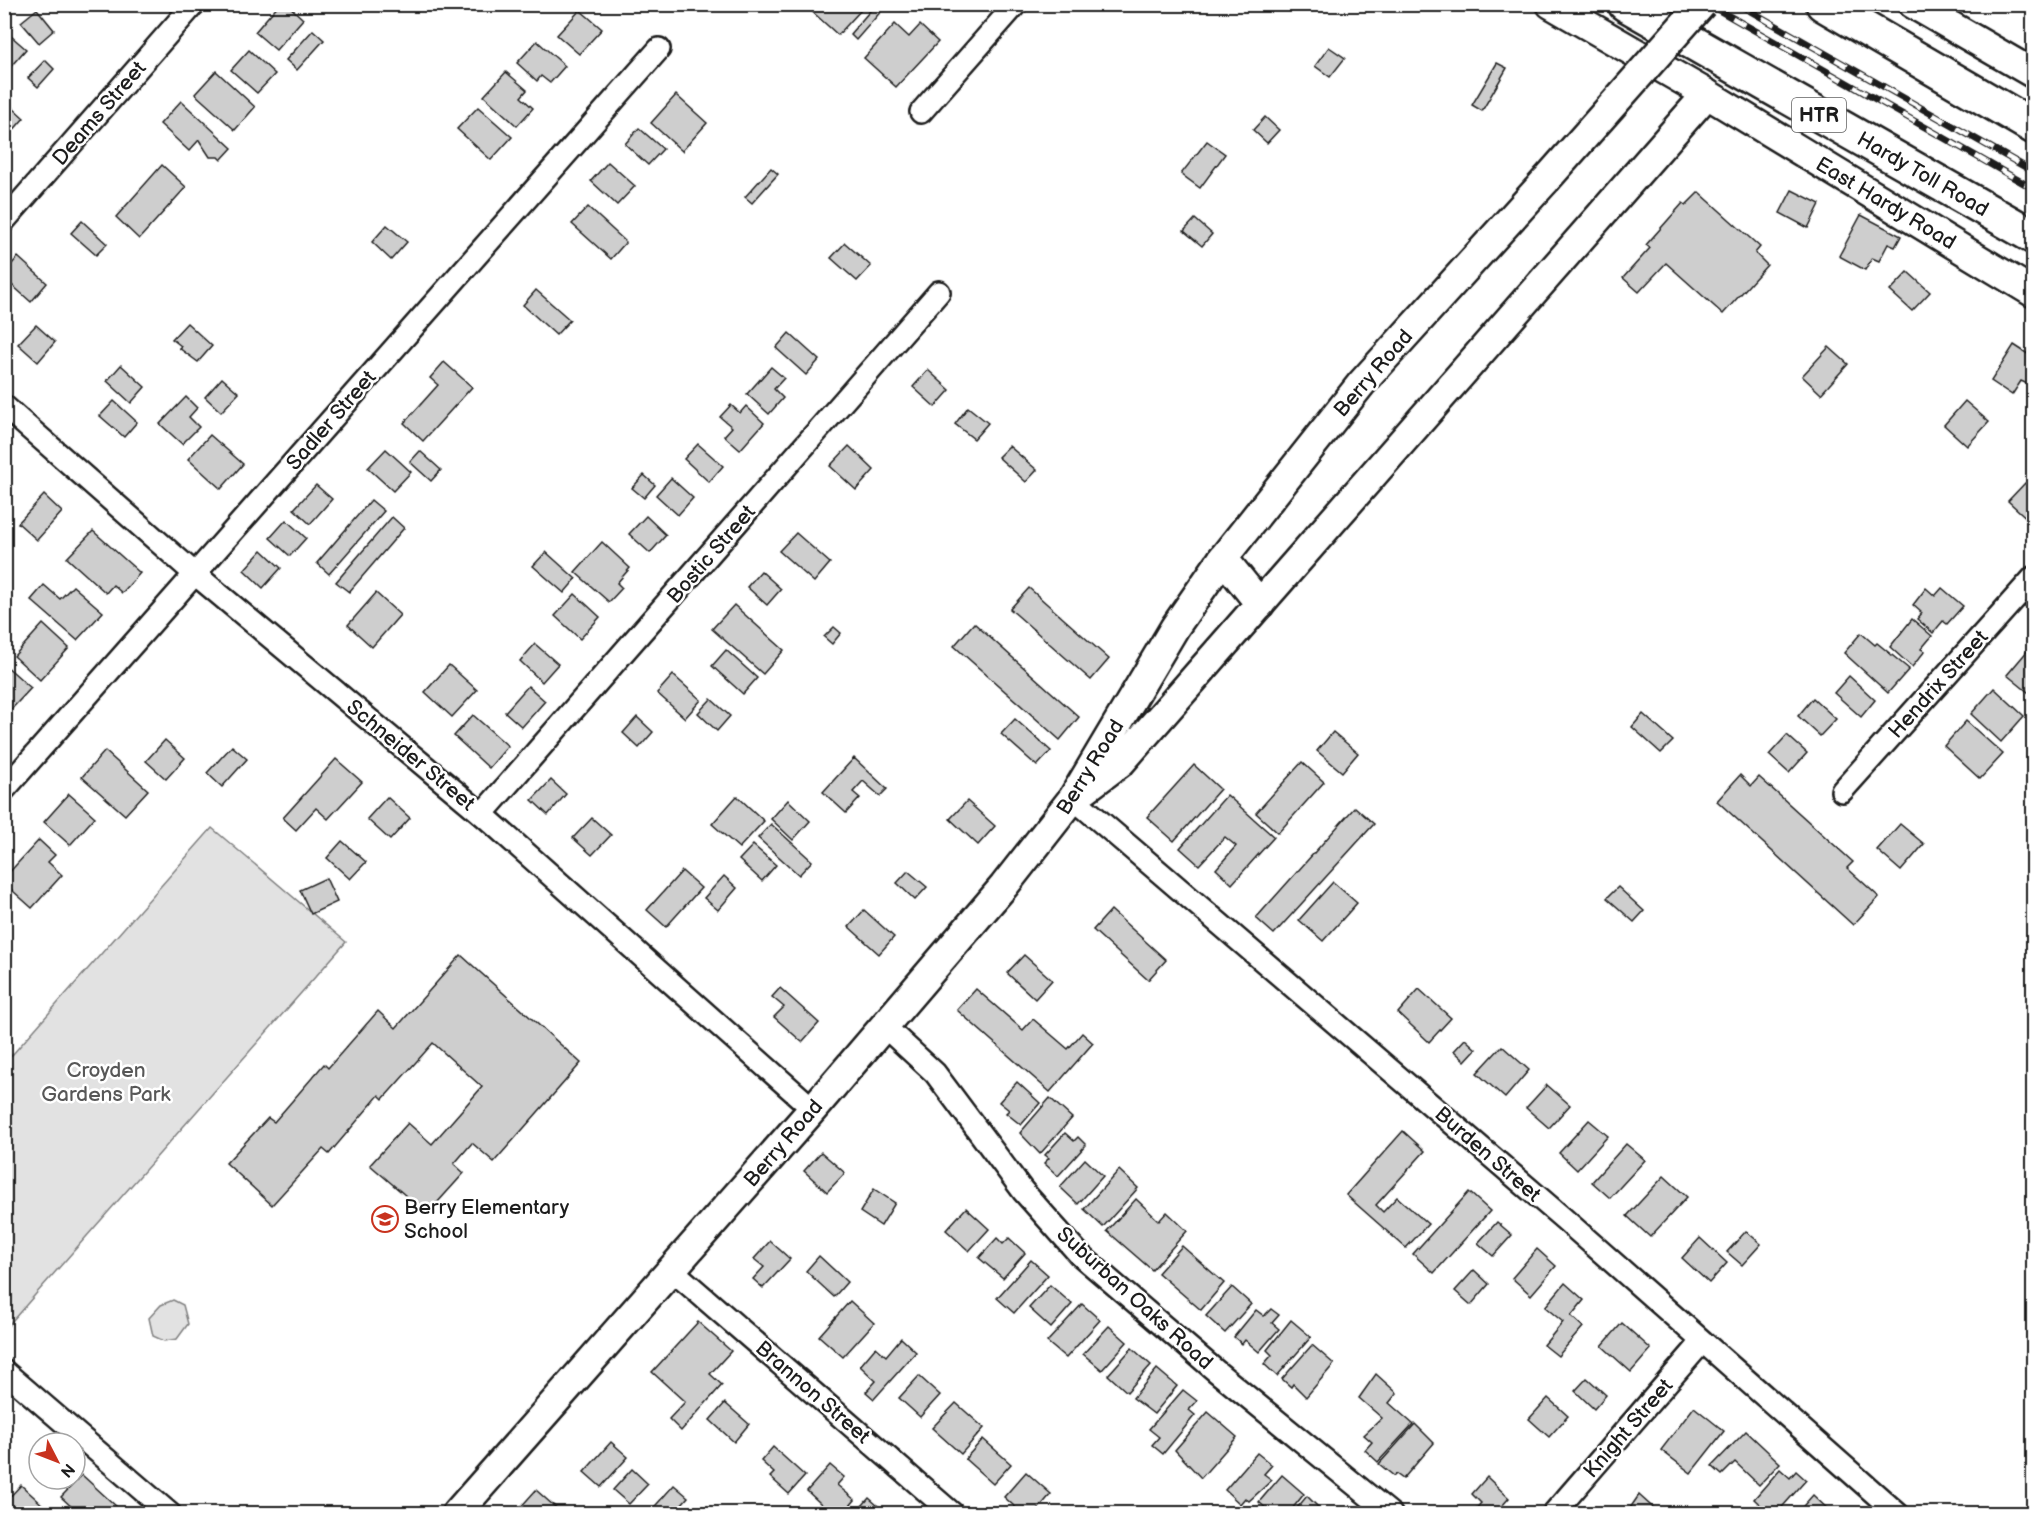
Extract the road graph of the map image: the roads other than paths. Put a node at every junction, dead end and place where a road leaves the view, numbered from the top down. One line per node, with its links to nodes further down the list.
1 (194, 4): 13 (street, Deams Street)
2 (1016, 4): 11 (street)
3 (1551, 4): 10 (street, East Hardy Road)
4 (1625, 4): 14 (highway, Hardy Toll Road / HTR)
5 (1702, 4): 18 (street, Berry Road, bridge)
6 (1823, 4): 12 (highway)
7 (1913, 4): 9 (street)
8 (658, 49): 19 (street, Sadler Street)
9 (2034, 74)
10 (1707, 94): 16 (street, East Hardy Road); 21 (street)
11 (921, 112)
12 (2034, 127)
13 (4, 222)
14 (2027, 234)
15 (939, 292): 25 (street, Bostic Street)
16 (2034, 293)
17 (4, 406): 19 (street, Schneider Street)
18 (1223, 558): 21 (street); 24 (street, Berry Road)
19 (195, 574): 22 (street, Sadler Street); 25 (street, Schneider Street)
20 (2034, 577): 23 (street, Hendrix Street)
21 (1260, 604): 24 (street)
22 (4, 790)
23 (1842, 791)
24 (1073, 798): 26 (street, Berry Road); 29 (street, Burden Street)
25 (482, 814): 27 (street, Schneider Street)
26 (884, 1026): 27 (street, Berry Road); 34 (street, Suburban Oaks Road)
27 (813, 1109): 28 (street, Berry Road)
28 (672, 1270): 32 (street, Berry Road); 33 (street, Brannon Street)
29 (1702, 1342): 35 (street, Knight Street); 36 (street, Burden Street)
30 (4, 1371): 31 (street)
31 (166, 1512)
32 (462, 1512)
33 (953, 1514)
34 (1391, 1514)
35 (1553, 1514)
36 (1898, 1514)

